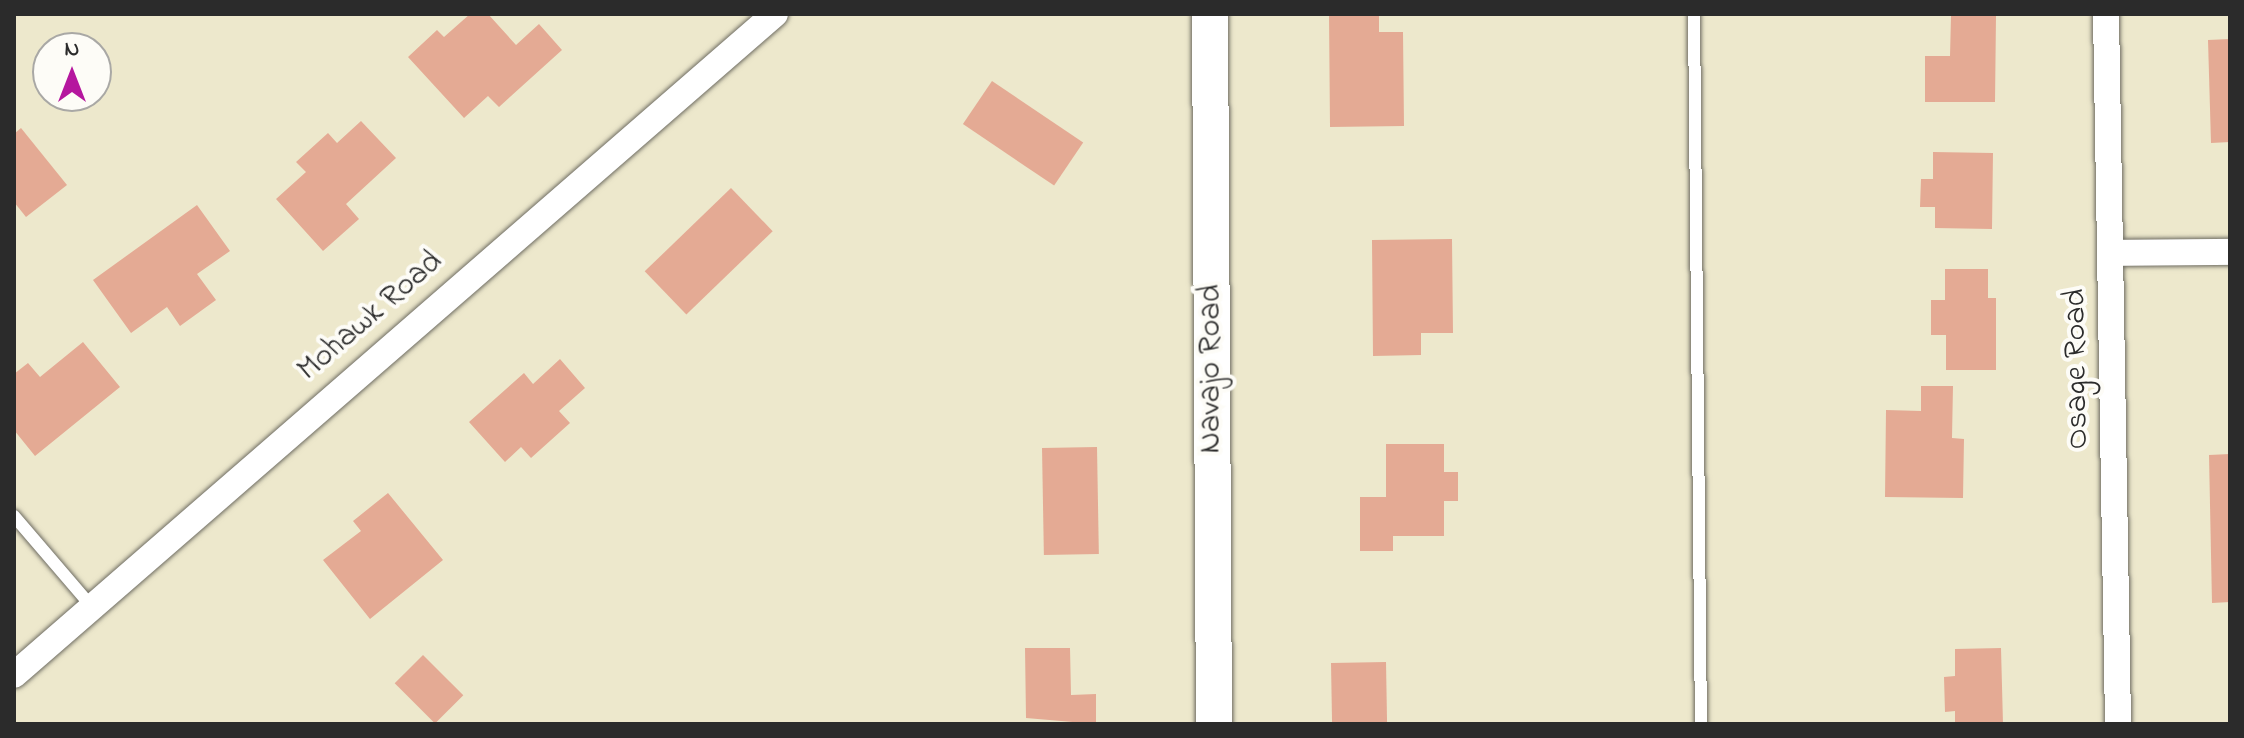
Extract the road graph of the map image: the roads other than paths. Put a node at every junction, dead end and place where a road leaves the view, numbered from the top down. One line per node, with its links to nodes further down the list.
1 (775, 14): 8 (street, Mohawk Road)
2 (1210, 14): 10 (main road, Navajo Road)
3 (1694, 14): 11 (lane)
4 (2106, 14): 6 (street, Osage Road)
5 (2230, 252): 6 (street)
6 (2111, 253): 12 (street, Osage Road)
7 (14, 516): 8 (lane)
8 (92, 607): 9 (street, Mohawk Road)
9 (14, 675)
10 (1214, 724)
11 (1701, 724)
12 (2118, 724)

